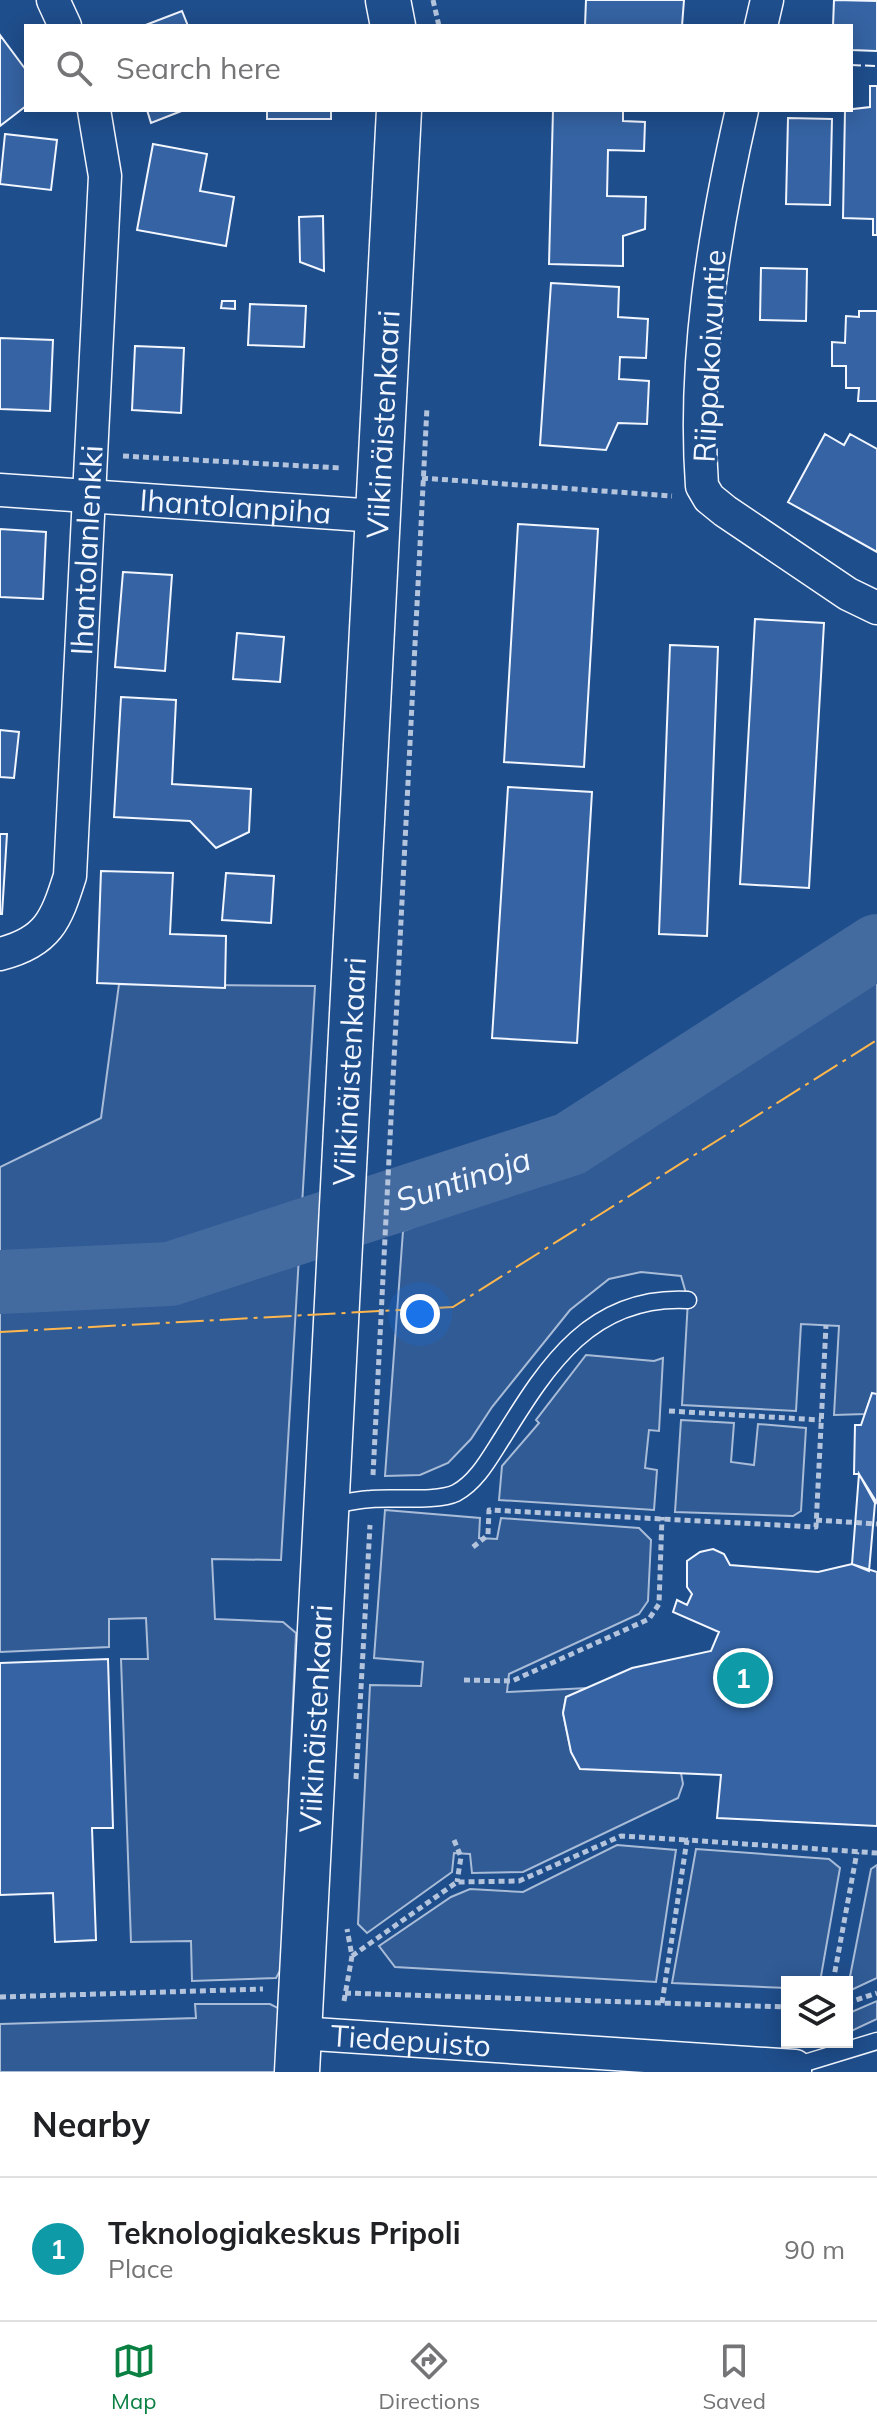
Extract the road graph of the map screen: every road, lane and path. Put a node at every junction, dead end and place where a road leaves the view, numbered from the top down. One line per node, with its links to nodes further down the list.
1 (53, 0): 5 (street)
2 (388, 0): 6 (street)
3 (433, 0): 7 (path)
4 (767, 0): 8 (street)
5 (64, 24)
6 (393, 24)
7 (439, 24)
8 (761, 24)
9 (94, 112): 13 (street, Ihantolanlenkki)
10 (399, 112): 14 (street, Viikinäistenkaari)
11 (742, 112): 18 (street, Riippakoivuntie)
12 (427, 402): 15 (path)
13 (94, 455): 14 (path); 17 (street, Ihantolanlenkki)
14 (380, 472): 15 (path); 19 (street, Viikinäistenkaari)
15 (424, 479): 18 (path); 26 (path)
16 (0, 490): 17 (street, Ihantolanpiha)
17 (92, 495): 19 (street, Ihantolanpiha); 21 (street, Ihantolanlenkki)
18 (709, 498): 20 (street, Riippakoivuntie)
19 (377, 516): 27 (street, Viikinäistenkaari)
20 (877, 608)
21 (0, 954)
22 (688, 1300): 26 (lane)
23 (826, 1325): 25 (path)
24 (669, 1411): 25 (path)
25 (821, 1420): 29 (path)
26 (371, 1499): 27 (lane); 33 (path)
27 (327, 1506): 48 (street, Viikinäistenkaari)
28 (662, 1517): 29 (path); 31 (path); 32 (path)
29 (816, 1520): 30 (path)
30 (877, 1524)
31 (473, 1547)
32 (464, 1680)
33 (355, 1793)
34 (454, 1840): 38 (path)
35 (687, 1840): 36 (path); 38 (path); 46 (path)
36 (857, 1852): 37 (path); 41 (path)
37 (877, 1853)
38 (457, 1882): 40 (path)
39 (347, 1927): 40 (path)
40 (352, 1956): 42 (path)
41 (834, 1976)
42 (345, 1993): 46 (path); 48 (path); 49 (path)
43 (877, 1993): 45 (path)
44 (0, 1997): 48 (path)
45 (853, 2001)
46 (662, 2003): 47 (path)
47 (781, 2007)
48 (298, 2032): 49 (street, Tiedepuisto)
49 (342, 2036): 51 (street, Tiedepuisto)
50 (877, 2041): 51 (lane)
51 (795, 2069)

